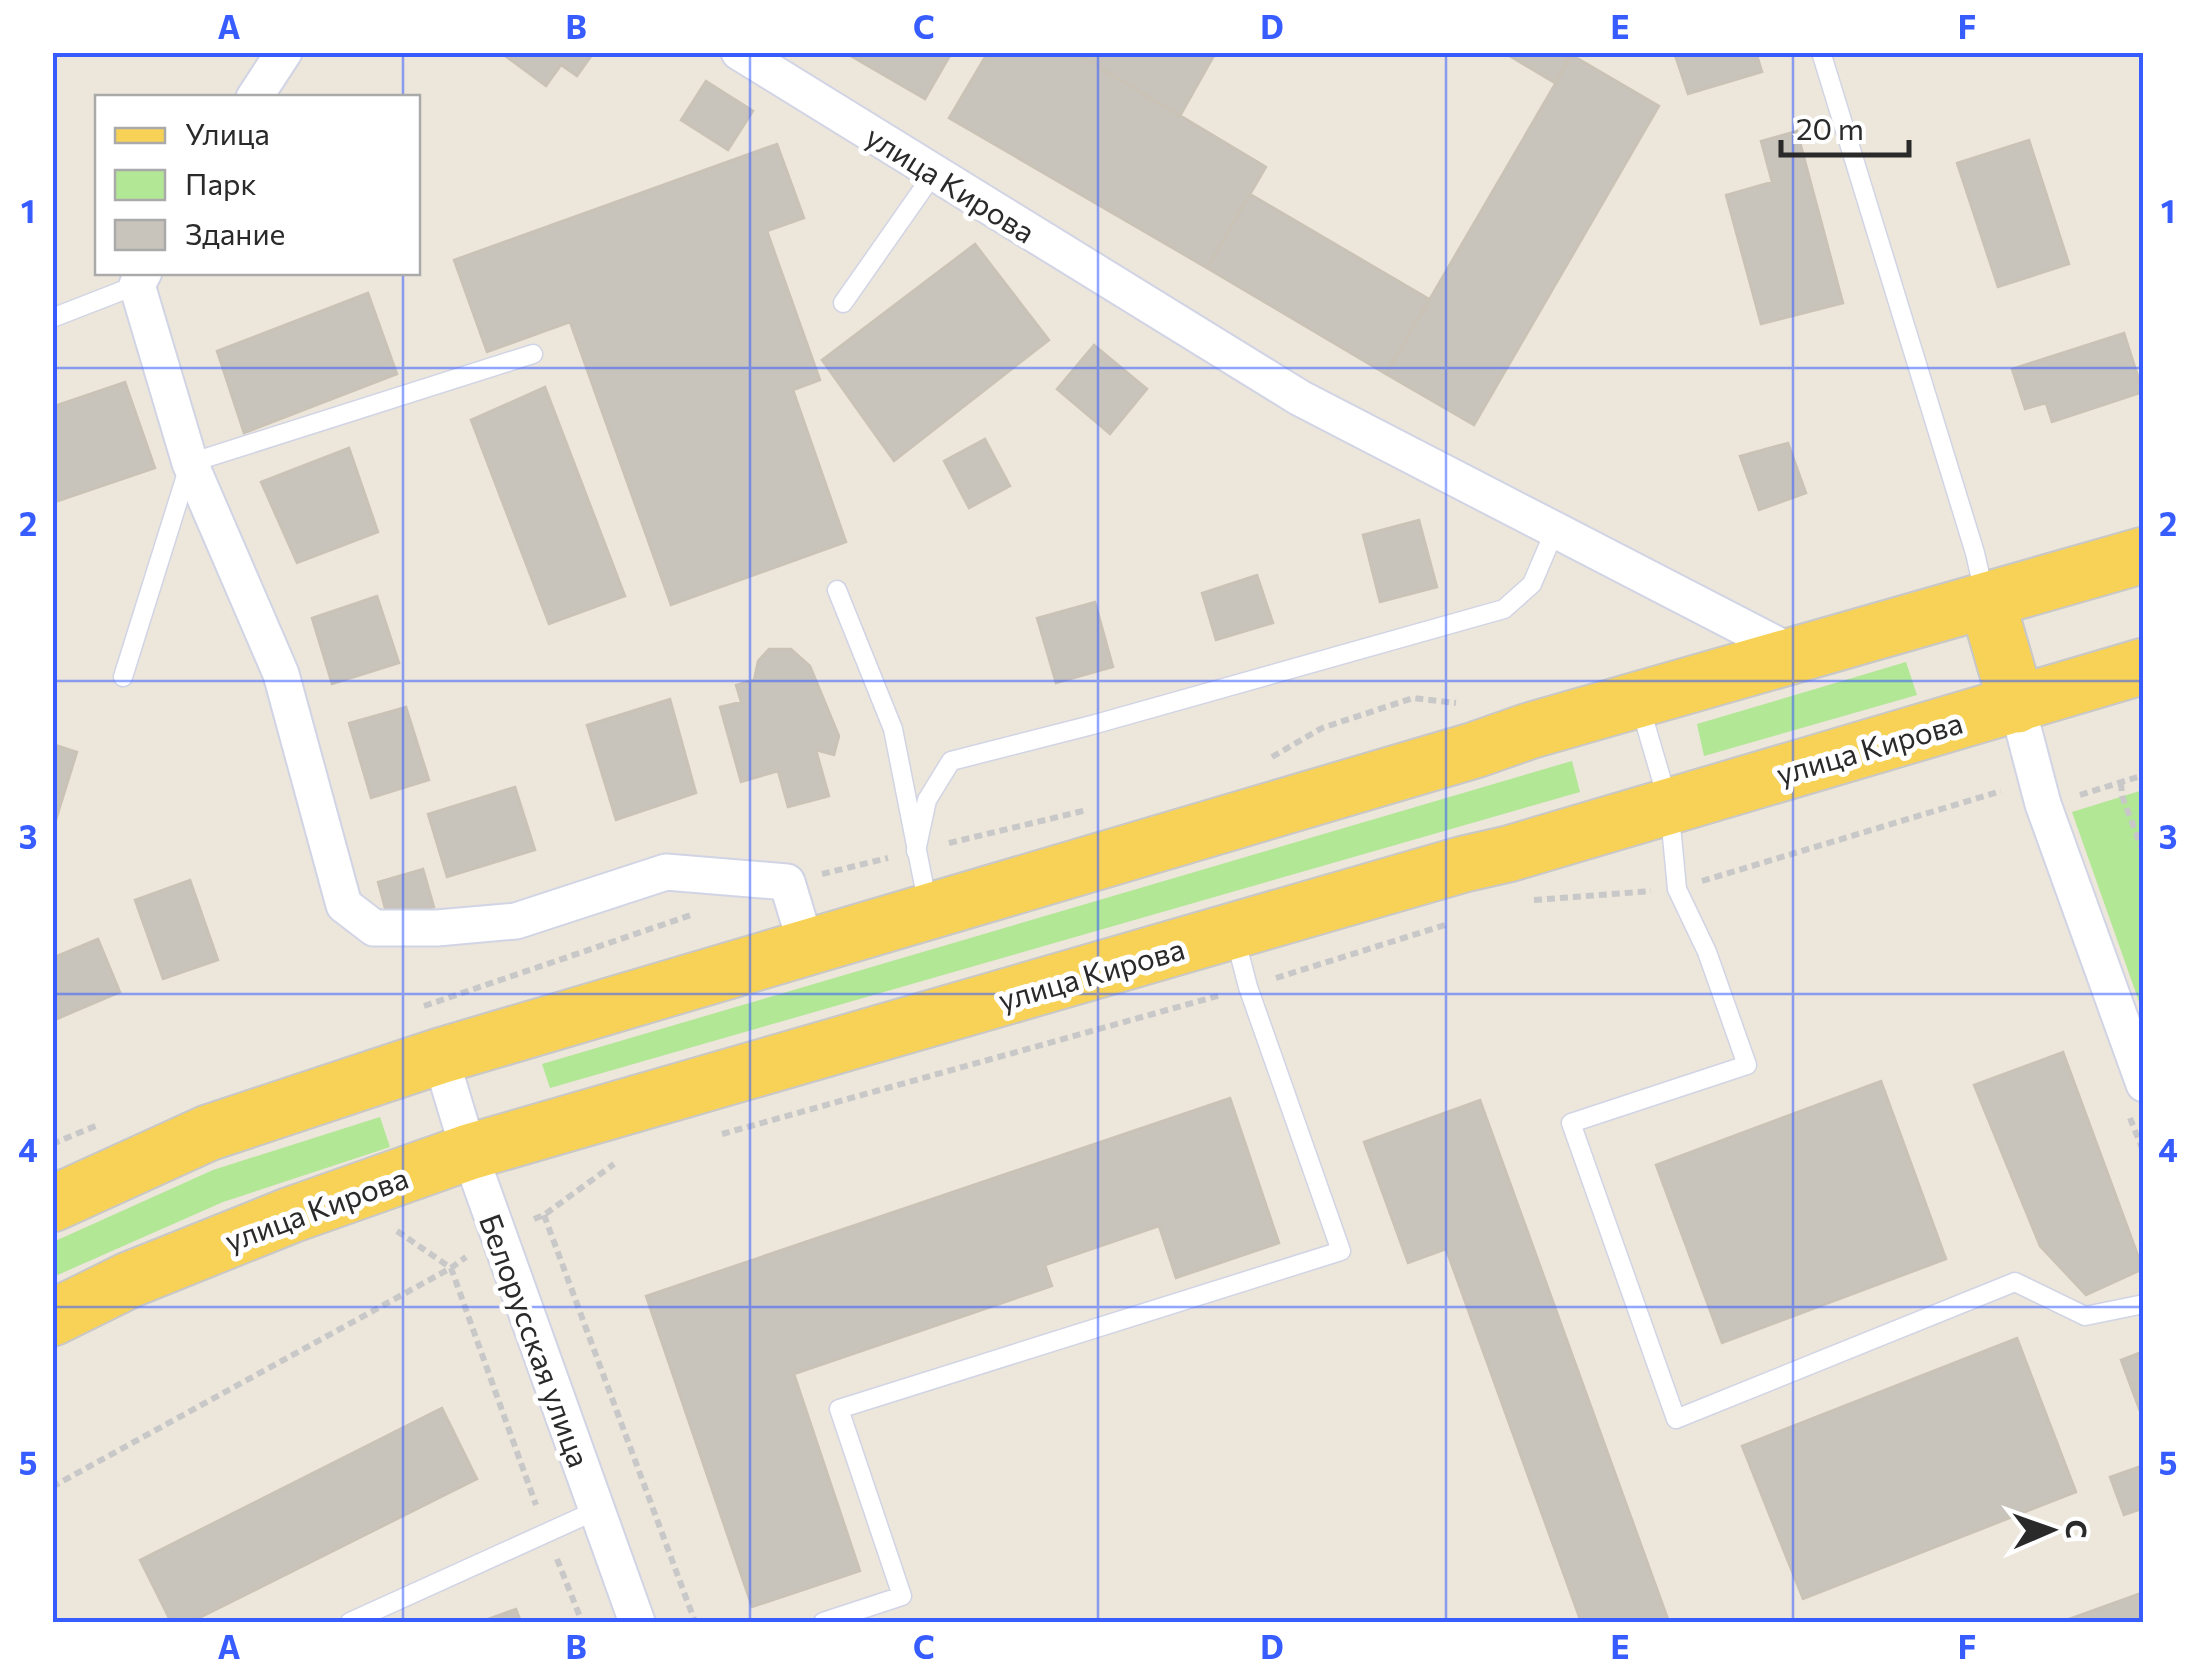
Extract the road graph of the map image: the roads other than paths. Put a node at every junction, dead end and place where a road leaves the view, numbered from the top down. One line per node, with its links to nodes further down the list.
1 (284, 52): 4 (street)
2 (738, 52): 5 (street, улица Кирова)
3 (1821, 52): 14 (lane)
4 (256, 95)
5 (934, 173): 7 (lane); 11 (street, улица Кирова)
6 (140, 279): 8 (lane); 10 (street)
7 (843, 303)
8 (52, 318)
9 (534, 354): 10 (lane)
10 (190, 462): 17 (lane); 24 (street)
11 (1555, 530): 15 (street, улица Кирова); 21 (lane)
12 (2142, 564): 14 (main road)
13 (838, 590): 21 (lane)
14 (1986, 601): 15 (main road); 19 (main road)
15 (1797, 654): 18 (main road)
16 (2144, 666): 19 (main road, улица Кирова)
17 (123, 677)
18 (1638, 700): 20 (lane); 22 (main road)
19 (2017, 704): 20 (main road, улица Кирова); 26 (street)
20 (1669, 805): 23 (main road, улица Кирова); 29 (lane)
21 (916, 851): 22 (lane)
22 (930, 912): 24 (main road)
23 (1234, 932): 27 (main road, улица Кирова); 34 (lane)
24 (807, 948): 25 (main road)
25 (440, 1056): 27 (street, Белорусская улица); 28 (main road)
26 (2144, 1084)
27 (469, 1152): 30 (main road, улица Кирова); 31 (street, Белорусская улица)
28 (52, 1204)
29 (2144, 1304)
30 (52, 1318)
31 (596, 1510): 32 (lane); 33 (street, Белорусская улица)
32 (350, 1622)
33 (637, 1622)
34 (823, 1622)

